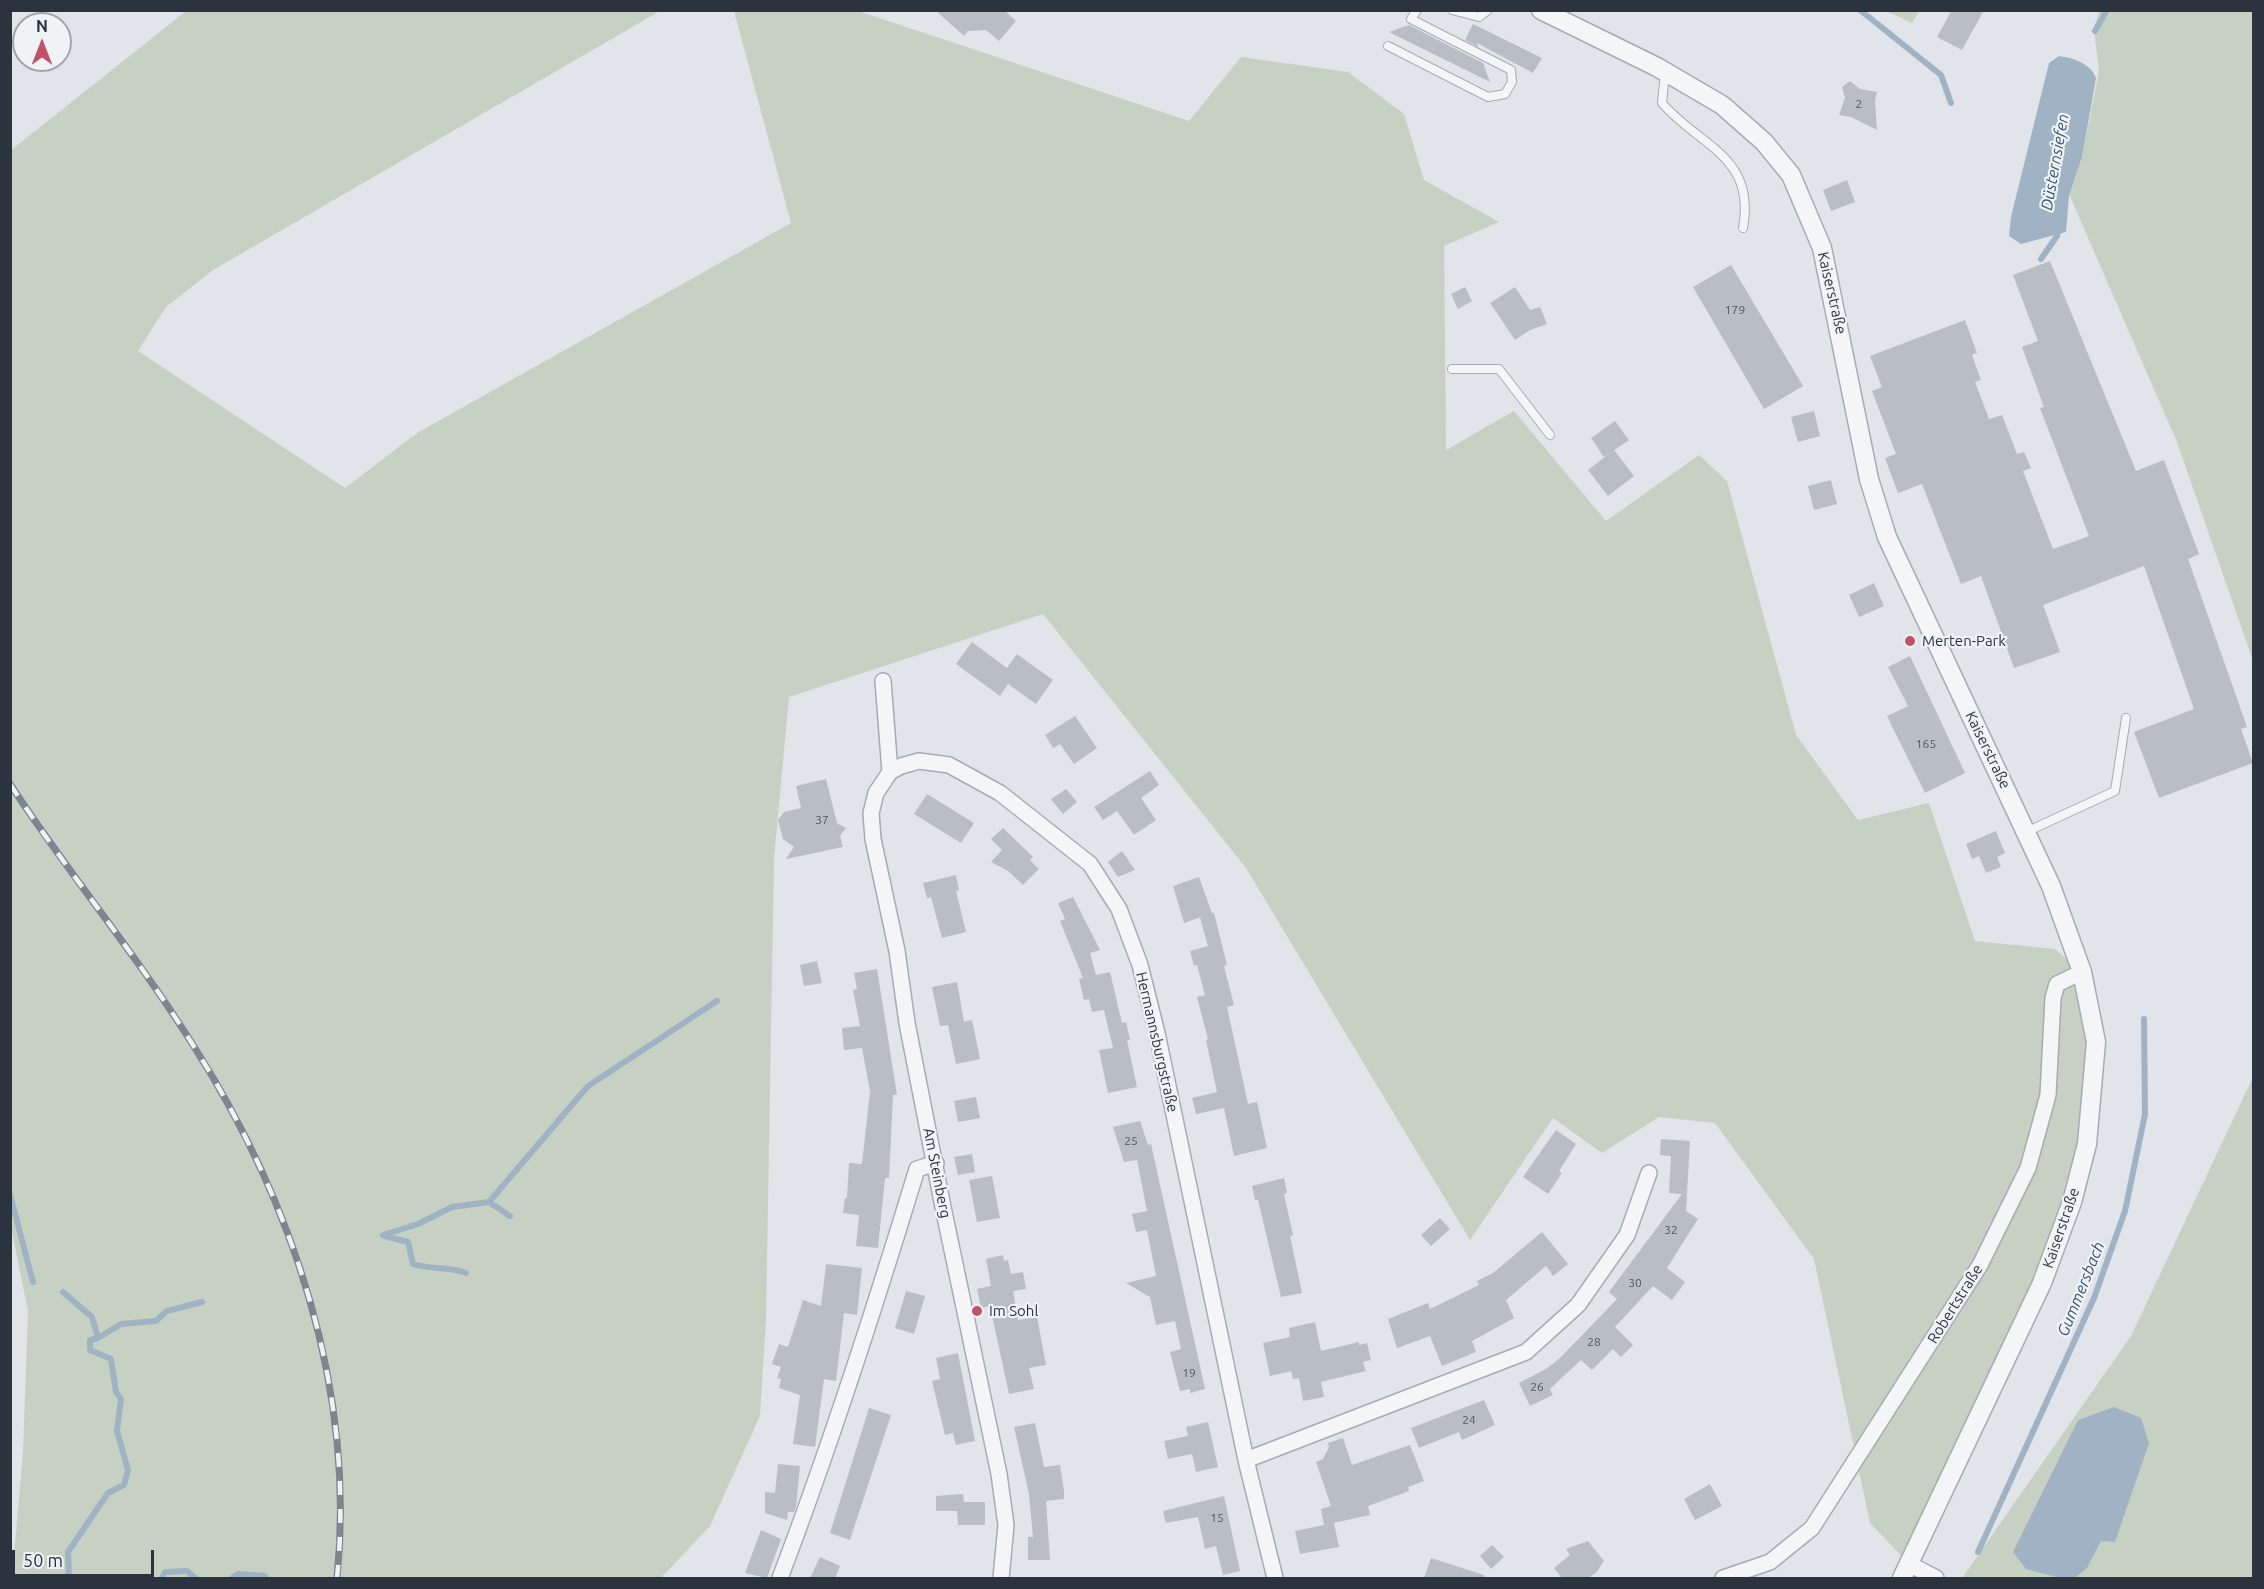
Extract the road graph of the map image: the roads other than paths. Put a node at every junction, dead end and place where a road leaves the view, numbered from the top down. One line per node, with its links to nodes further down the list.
1 (1417, 10): 5 (lane)
2 (1452, 10): 3 (lane)
3 (1488, 10)
4 (1541, 10): 6 (street, Kaiserstraße)
5 (1388, 46)
6 (1665, 71): 7 (lane); 13 (street, Kaiserstraße)
7 (1743, 228)
8 (1452, 369): 9 (lane)
9 (1550, 435)
10 (883, 681): 12 (street)
11 (2126, 718): 13 (lane)
12 (890, 772): 15 (street, Am Steinberg); 17 (street, Hermannsburgstraße)
13 (2026, 832): 14 (street, Kaiserstraße)
14 (2082, 972): 18 (street, Kaiserstraße); 22 (street, Robertstraße)
15 (936, 1163): 19 (street); 20 (street, Am Steinberg)
16 (1649, 1173): 17 (street)
17 (1246, 1460): 21 (street, Hermannsburgstraße)
18 (1906, 1571): 23 (street)
19 (780, 1578)
20 (1001, 1578)
21 (1275, 1578)
22 (1723, 1578)
23 (1936, 1578)

